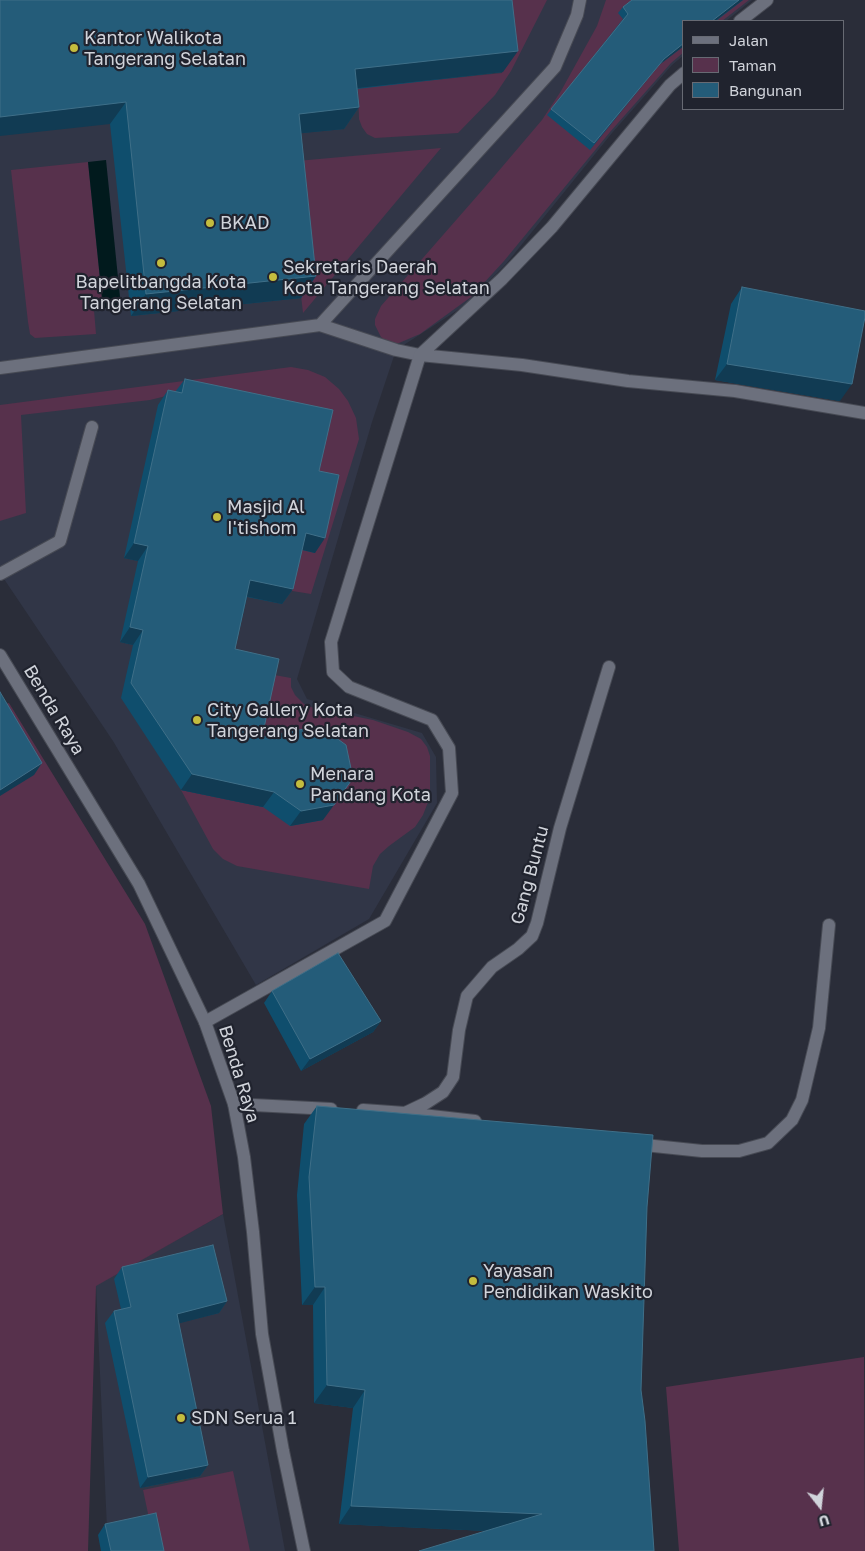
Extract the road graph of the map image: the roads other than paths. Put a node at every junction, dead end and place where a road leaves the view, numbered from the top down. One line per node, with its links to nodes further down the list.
1 (580, 0): 5 (street)
2 (767, 0): 3 (street)
3 (741, 20)
4 (682, 75): 6 (street)
5 (320, 325): 6 (street); 7 (street)
6 (420, 355): 8 (street); 14 (street)
7 (0, 368)
8 (865, 413)
9 (92, 427): 10 (street)
10 (0, 574)
11 (0, 655): 14 (street, Benda Raya)
12 (609, 667): 16 (street, Gang Buntu)
13 (830, 925): 18 (street)
14 (205, 1022): 15 (street, Benda Raya)
15 (234, 1104): 16 (street, Gang Buntu); 19 (street, Benda Raya)
16 (405, 1112): 17 (street)
17 (486, 1122)
18 (623, 1142)
19 (304, 1551)

